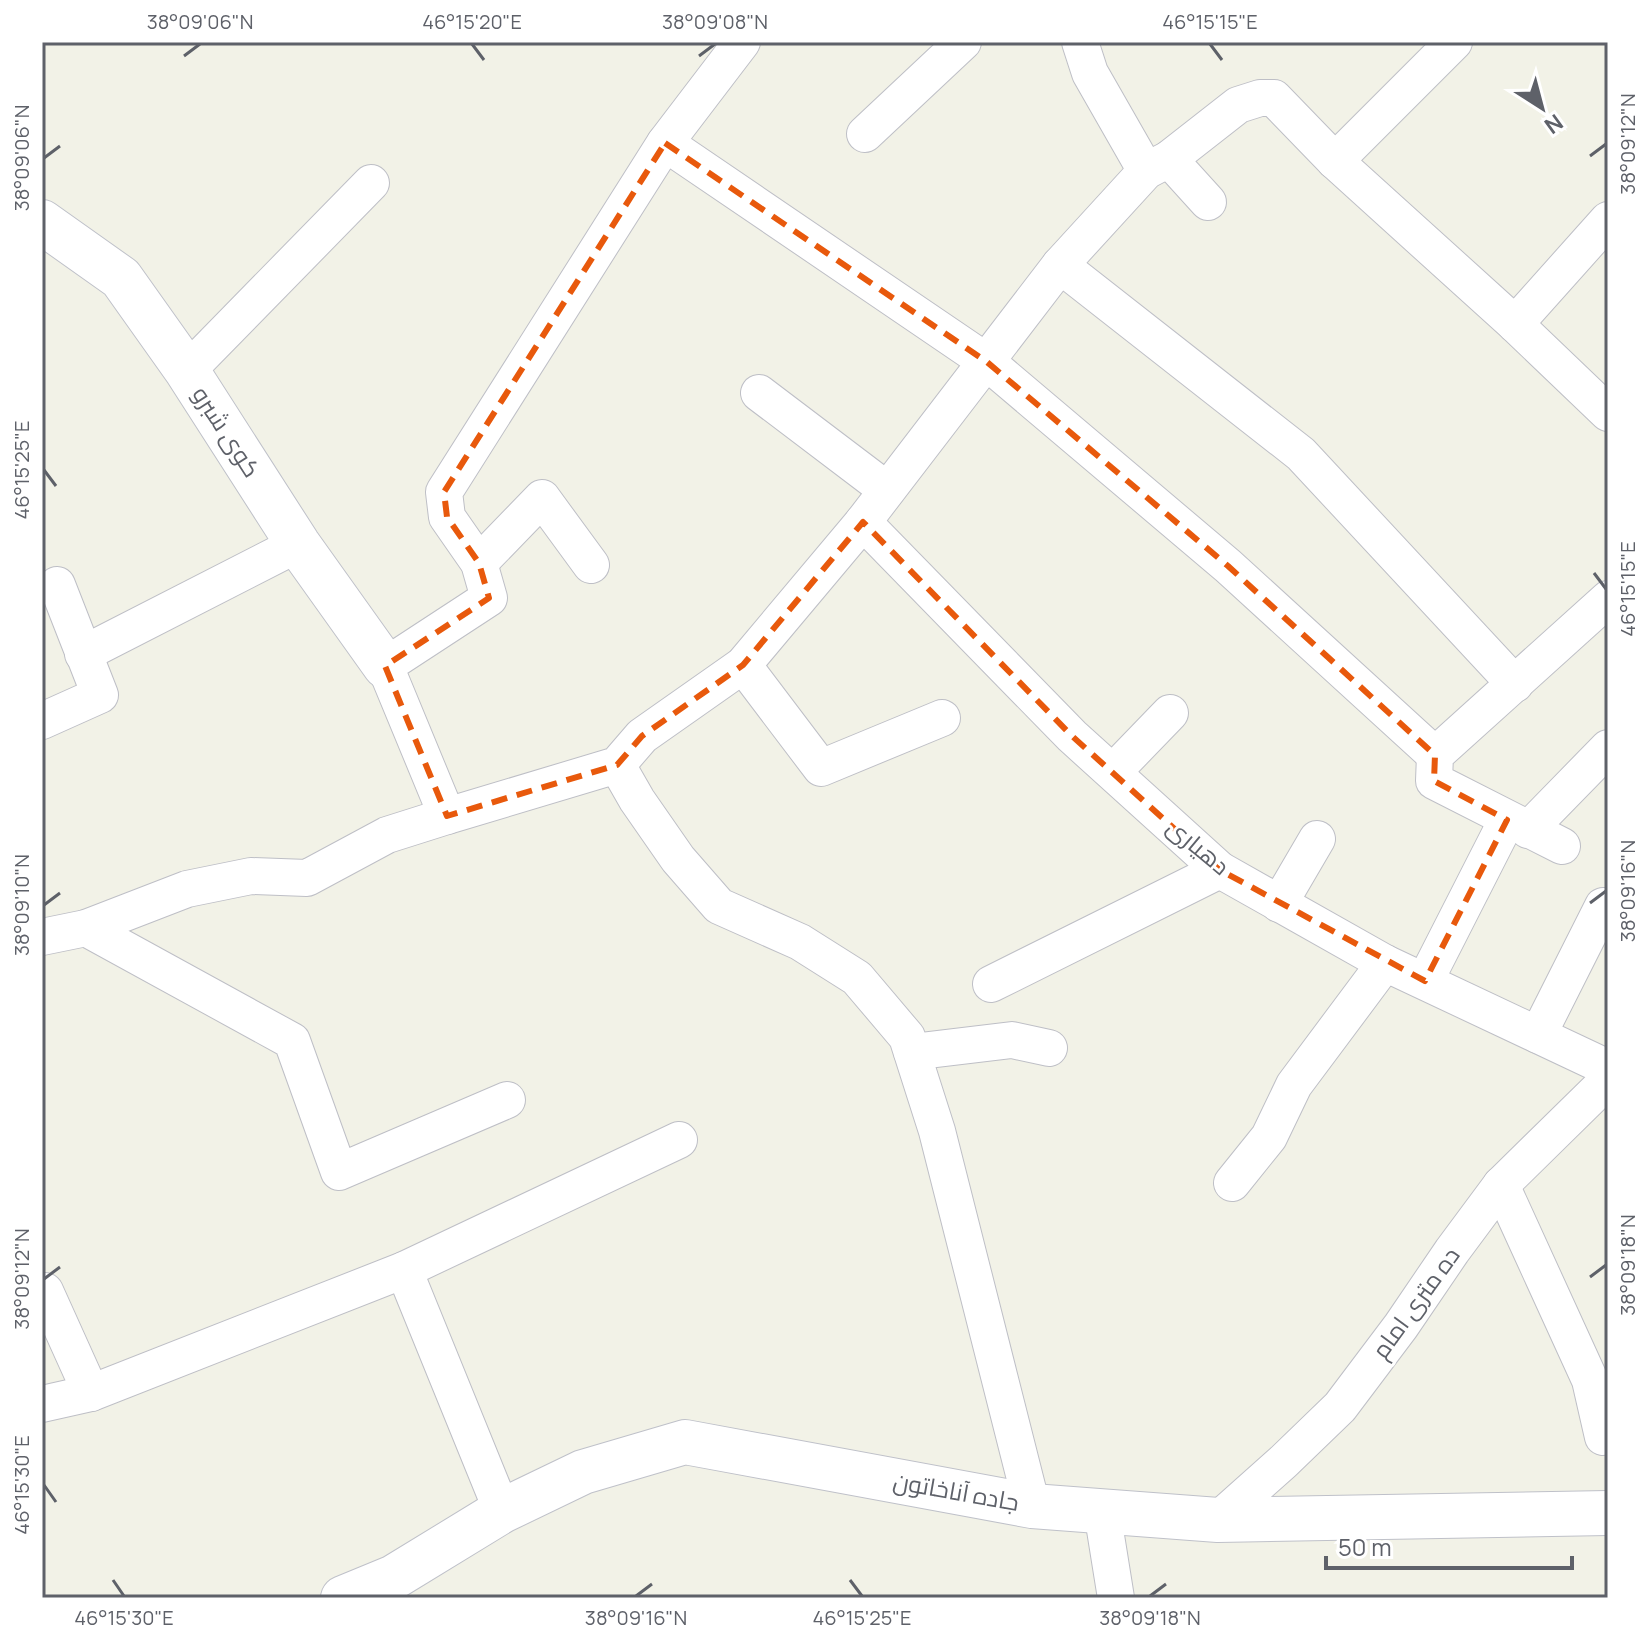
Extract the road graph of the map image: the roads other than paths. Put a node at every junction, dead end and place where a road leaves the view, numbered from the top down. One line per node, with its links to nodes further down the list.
1 (742, 42): 6 (street)
2 (963, 42): 5 (street)
3 (1080, 42): 8 (street)
4 (1454, 42): 7 (street)
5 (865, 134)
6 (665, 143): 15 (street); 22 (street)
7 (1335, 161): 8 (street); 14 (street)
8 (1157, 165): 10 (street); 13 (street)
9 (371, 183): 16 (street)
10 (1208, 202)
11 (1608, 220): 14 (street)
12 (42, 222): 16 (street, کوی شبرو)
13 (1060, 265): 15 (street); 29 (street)
14 (1515, 324): 18 (street)
15 (987, 362): 19 (street); 34 (street)
16 (187, 371): 21 (street, کوی شبرو)
17 (759, 393): 19 (street)
18 (1608, 413)
19 (887, 490): 20 (street)
20 (863, 522): 27 (street); 36 (street, دهیاری)
21 (298, 544): 26 (street); 28 (street, کوی شبرو)
22 (479, 563): 23 (street); 28 (street)
23 (591, 565)
24 (57, 585): 26 (street)
25 (1608, 599): 29 (street)
26 (83, 654): 32 (street)
27 (743, 665): 31 (street); 35 (street)
28 (385, 666): 37 (street)
29 (1515, 684): 34 (street)
30 (1170, 713): 36 (street)
31 (942, 718)
32 (42, 721)
33 (1608, 748): 38 (street)
34 (1435, 755): 38 (street)
35 (617, 765): 37 (street); 51 (street)
36 (1113, 772): 41 (street, دهیاری)
37 (447, 816): 44 (street)
38 (1517, 825): 40 (street); 47 (street)
39 (1317, 839): 42 (street)
40 (1562, 846)
41 (1220, 870): 42 (street, دهیاری); 48 (street)
42 (1279, 904): 46 (street, دهیاری)
43 (1603, 906): 49 (street)
44 (86, 928): 45 (street); 54 (street)
45 (42, 937)
46 (1385, 963): 47 (street, دهیاری); 56 (street)
47 (1425, 981): 49 (street, دهیاری)
48 (991, 984)
49 (1538, 1035): 52 (street, دهیاری)
50 (1049, 1048): 51 (street)
51 (912, 1052): 63 (street)
52 (1608, 1068)
53 (1608, 1080): 57 (street, ده متری امام)
54 (507, 1100)
55 (679, 1140): 58 (street)
56 (1232, 1183)
57 (1501, 1185): 62 (street); 67 (street, ده متری امام)
58 (404, 1270): 60 (street); 64 (street)
59 (45, 1291): 60 (street)
60 (91, 1393): 61 (street)
61 (42, 1404)
62 (1603, 1437)
63 (1032, 1506): 64 (street, جاده آناخاتون); 65 (street, جاده آناخاتون)
64 (502, 1511): 68 (street, جاده آناخاتون)
65 (1102, 1511): 67 (street, جاده آناخاتون); 69 (street)
66 (1608, 1513): 67 (street, جاده آناخاتون)
67 (1218, 1520)
68 (343, 1598)
69 (1116, 1598)

